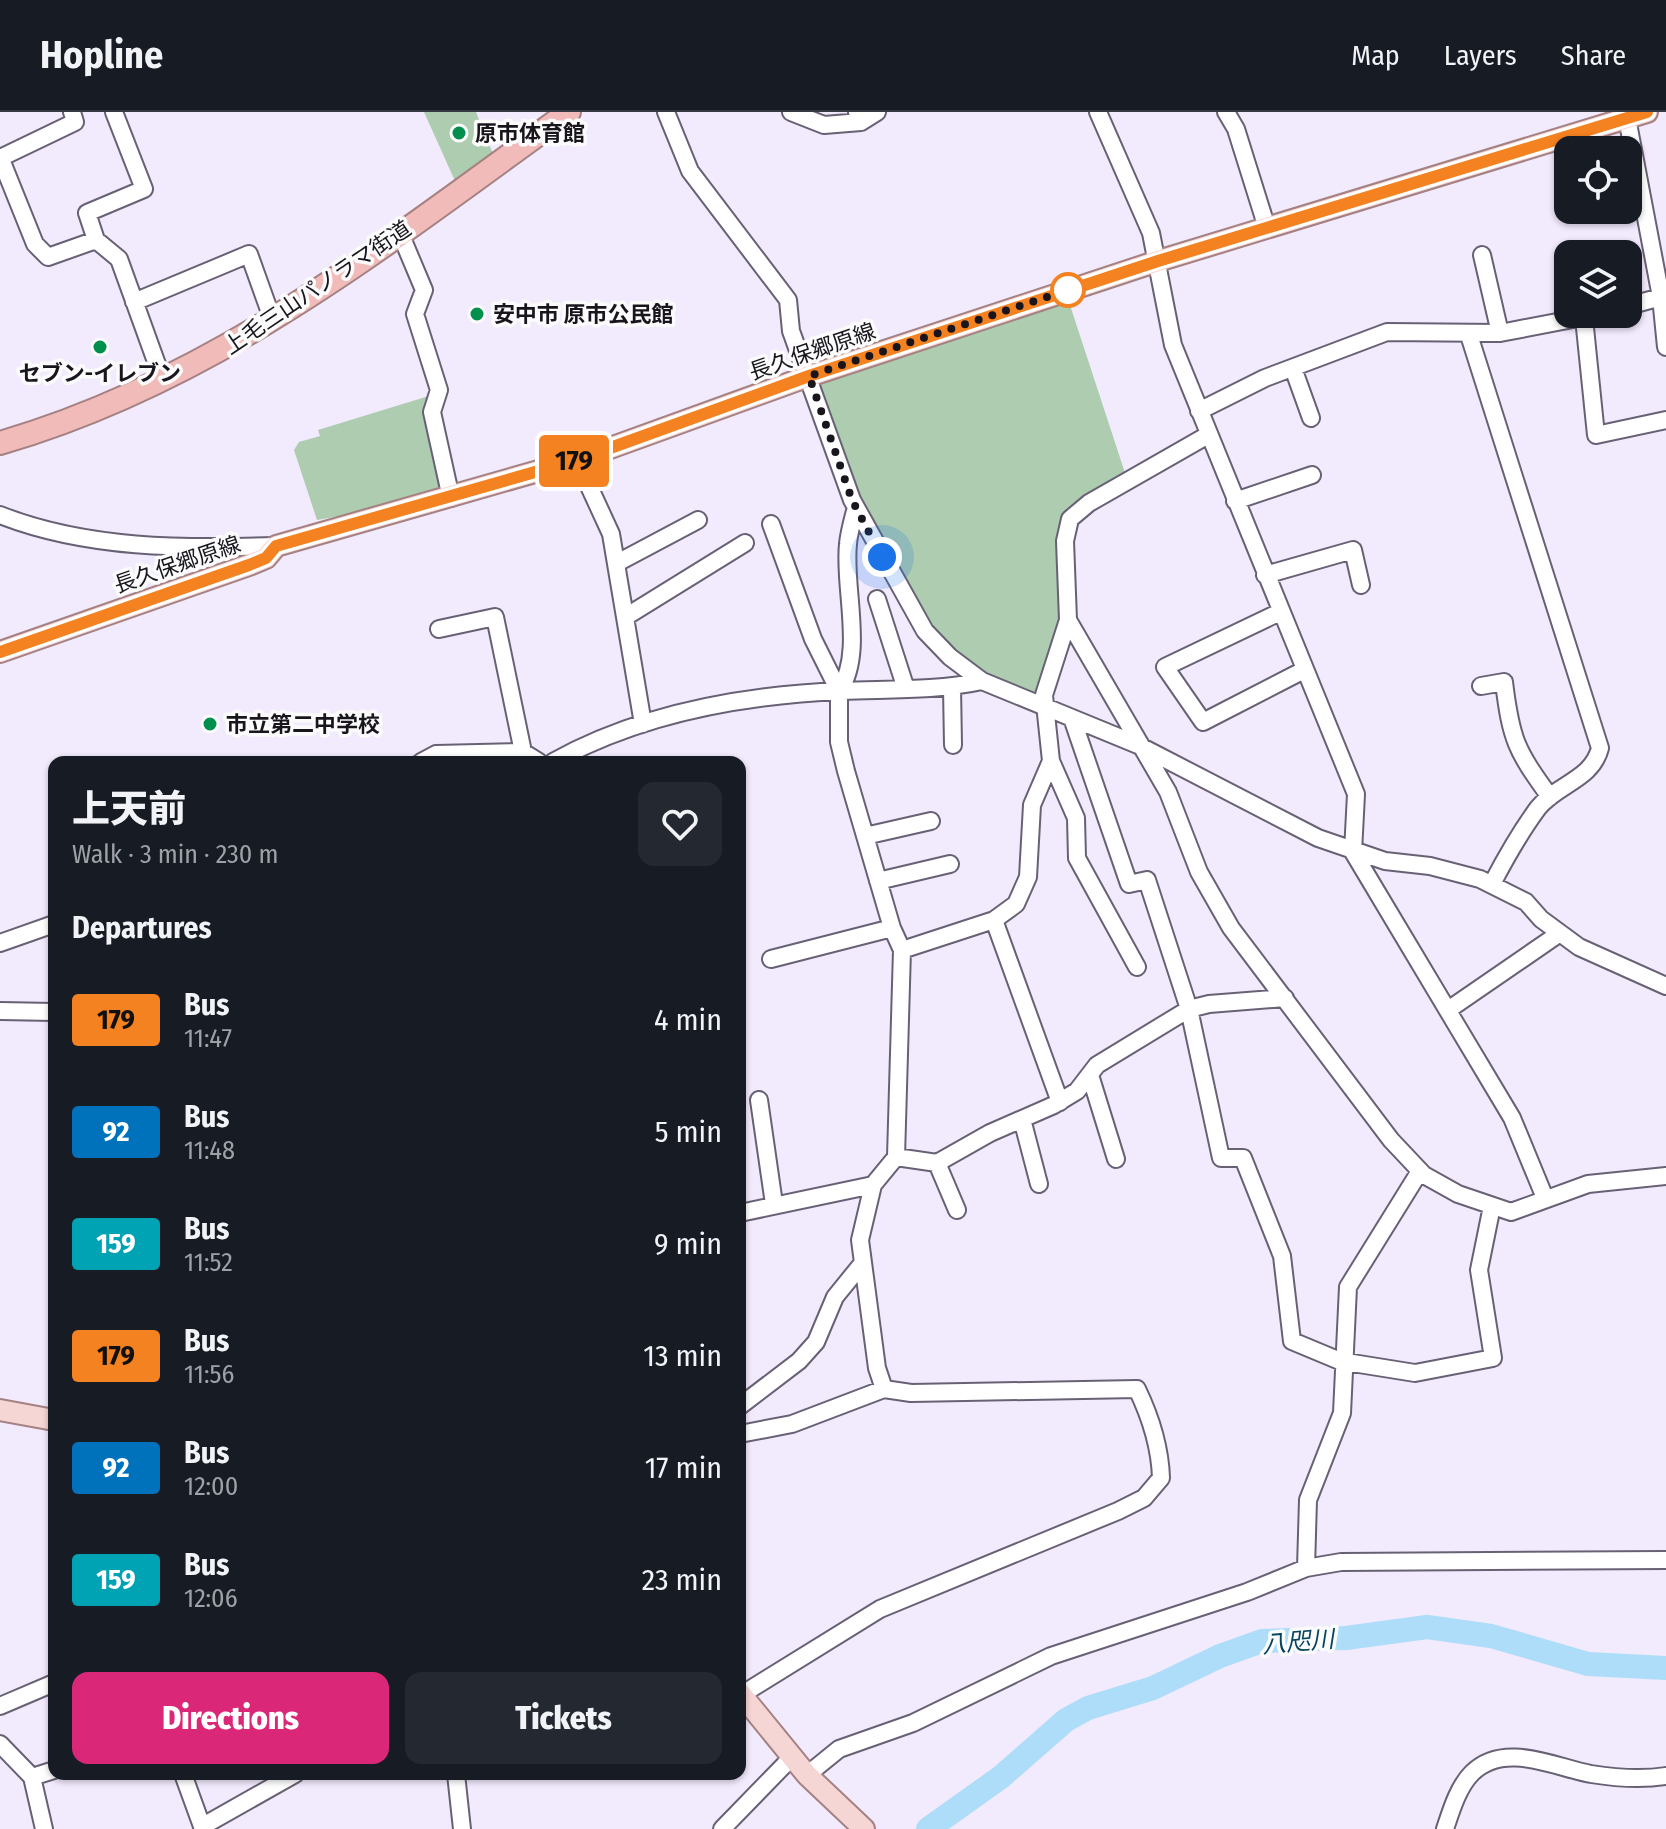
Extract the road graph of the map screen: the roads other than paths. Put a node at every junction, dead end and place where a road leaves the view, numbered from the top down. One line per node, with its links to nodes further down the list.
1 (72, 112): 11 (street)
2 (114, 112): 14 (street)
3 (569, 112): 13 (highway, 上毛三山パノラマ街道)
4 (666, 112): 27 (street)
5 (791, 112): 10 (street)
6 (877, 112): 10 (street)
7 (1098, 112): 16 (street)
8 (1226, 112): 12 (street)
9 (1637, 115): 12 (main road, 長久保郷原線); 17 (street)
10 (858, 117)
11 (0, 158): 14 (street)
12 (1267, 228): 16 (main road, 長久保郷原線)
13 (400, 233): 20 (highway, 上毛三山パノラマ街道); 36 (street)
14 (96, 240): 18 (street)
15 (1482, 255): 23 (street)
16 (1158, 261): 27 (main road, 長久保郷原線); 29 (street)
17 (1661, 297): 19 (street); 25 (street)
18 (134, 302): 20 (street); 28 (street)
19 (1642, 302)
20 (273, 321): 28 (highway, 上毛三山パノラマ街道)
21 (1554, 323): 23 (street)
22 (1592, 328): 31 (street)
23 (1500, 333): 24 (street)
24 (1469, 335): 26 (street); 69 (street)
25 (1666, 347)
26 (1293, 368): 29 (street); 30 (street)
27 (809, 376): 34 (main road, 長久保郷原線); 38 (street)
28 (163, 381): 33 (highway, 上毛三山パノラマ街道)
29 (1199, 411): 32 (street)
30 (1311, 418)
31 (1666, 420)
32 (1208, 435): 37 (street); 50 (street)
33 (0, 443)
34 (577, 460): 36 (main road, 長久保郷原線); 44 (street)
35 (1312, 475): 37 (street)
36 (451, 498): 43 (main road, 長久保郷原線)
37 (1235, 501): 45 (street)
38 (856, 507): 54 (street); 58 (street)
39 (0, 515): 43 (street)
40 (698, 520): 44 (street)
41 (771, 524): 58 (street)
42 (745, 543): 49 (street)
43 (276, 546): 52 (main road, 長久保郷原線)
44 (617, 563): 49 (street)
45 (1265, 575): 46 (street); 48 (street)
46 (1361, 585)
47 (877, 599): 57 (street)
48 (1280, 612): 53 (street); 53 (street)
49 (627, 616): 61 (street)
50 (1068, 620): 59 (street); 63 (street)
51 (439, 629): 64 (street)
52 (0, 652)
53 (1304, 670): 72 (street)
54 (982, 681): 56 (street); 59 (street)
55 (1481, 686): 69 (street)
56 (952, 687): 57 (street); 62 (street)
57 (906, 689): 58 (street)
58 (839, 691): 61 (street); 71 (street)
59 (1044, 708): 60 (street); 68 (street)
60 (1072, 718): 63 (street); 86 (street)
61 (643, 724): 67 (street)
62 (953, 745)
63 (1138, 745): 72 (street); 85 (street)
64 (523, 752): 65 (street); 66 (street)
65 (432, 756)
66 (529, 756)
67 (566, 756)
68 (1051, 761): 76 (street); 83 (street)
69 (1550, 797): 75 (street)
70 (931, 821): 71 (street)
71 (865, 836): 74 (street)
72 (1353, 852): 75 (street); 87 (street)
73 (950, 864): 74 (street)
74 (878, 881): 78 (street)
75 (1492, 884): 79 (street)
76 (994, 920): 81 (street); 92 (street)
77 (48, 926): 80 (street)
78 (892, 928): 81 (street); 82 (street)
79 (1560, 933): 84 (street); 87 (street)
80 (0, 943)
81 (902, 950): 94 (street)
82 (771, 959)
83 (1137, 967)
84 (1666, 986)
85 (1285, 998): 86 (street); 97 (street)
86 (1189, 1009): 90 (street); 107 (street)
87 (1448, 1010): 101 (street)
88 (0, 1011): 89 (street)
89 (48, 1012)
90 (1090, 1075): 92 (street); 95 (street)
91 (759, 1100): 102 (street)
92 (1060, 1102): 93 (street)
93 (1022, 1119): 96 (street); 99 (street)
94 (896, 1157): 96 (street); 100 (street)
95 (1116, 1159)
96 (937, 1163): 104 (street)
97 (1420, 1171): 103 (street); 107 (street)
98 (1666, 1176): 101 (street)
99 (1039, 1184)
100 (873, 1185): 102 (street); 106 (street)
101 (1545, 1198): 103 (street)
102 (774, 1204): 105 (street)
103 (1492, 1206): 107 (street)
104 (957, 1210)
105 (746, 1211)
106 (861, 1265): 108 (street); 109 (street)
107 (1347, 1362): 114 (street)
108 (884, 1389): 112 (street); 116 (street)
109 (746, 1401)
110 (0, 1410): 111 (main road)
111 (48, 1419)
112 (746, 1433)
113 (1666, 1560): 114 (street)
114 (1306, 1568): 122 (street)
115 (48, 1686): 118 (street)
116 (746, 1691)
117 (746, 1700): 120 (main road)
118 (0, 1706)
119 (0, 1744): 124 (street)
120 (792, 1757): 122 (main road); 131 (street)
121 (48, 1772): 124 (street)
122 (807, 1775): 132 (main road)
123 (1666, 1776): 133 (street)
124 (32, 1777): 129 (street)
125 (185, 1780): 128 (street)
126 (285, 1780): 128 (street)
127 (457, 1780): 130 (street)
128 (203, 1828)
129 (44, 1829)
130 (462, 1829)
131 (722, 1829)
132 (864, 1829)
133 (1445, 1829)

